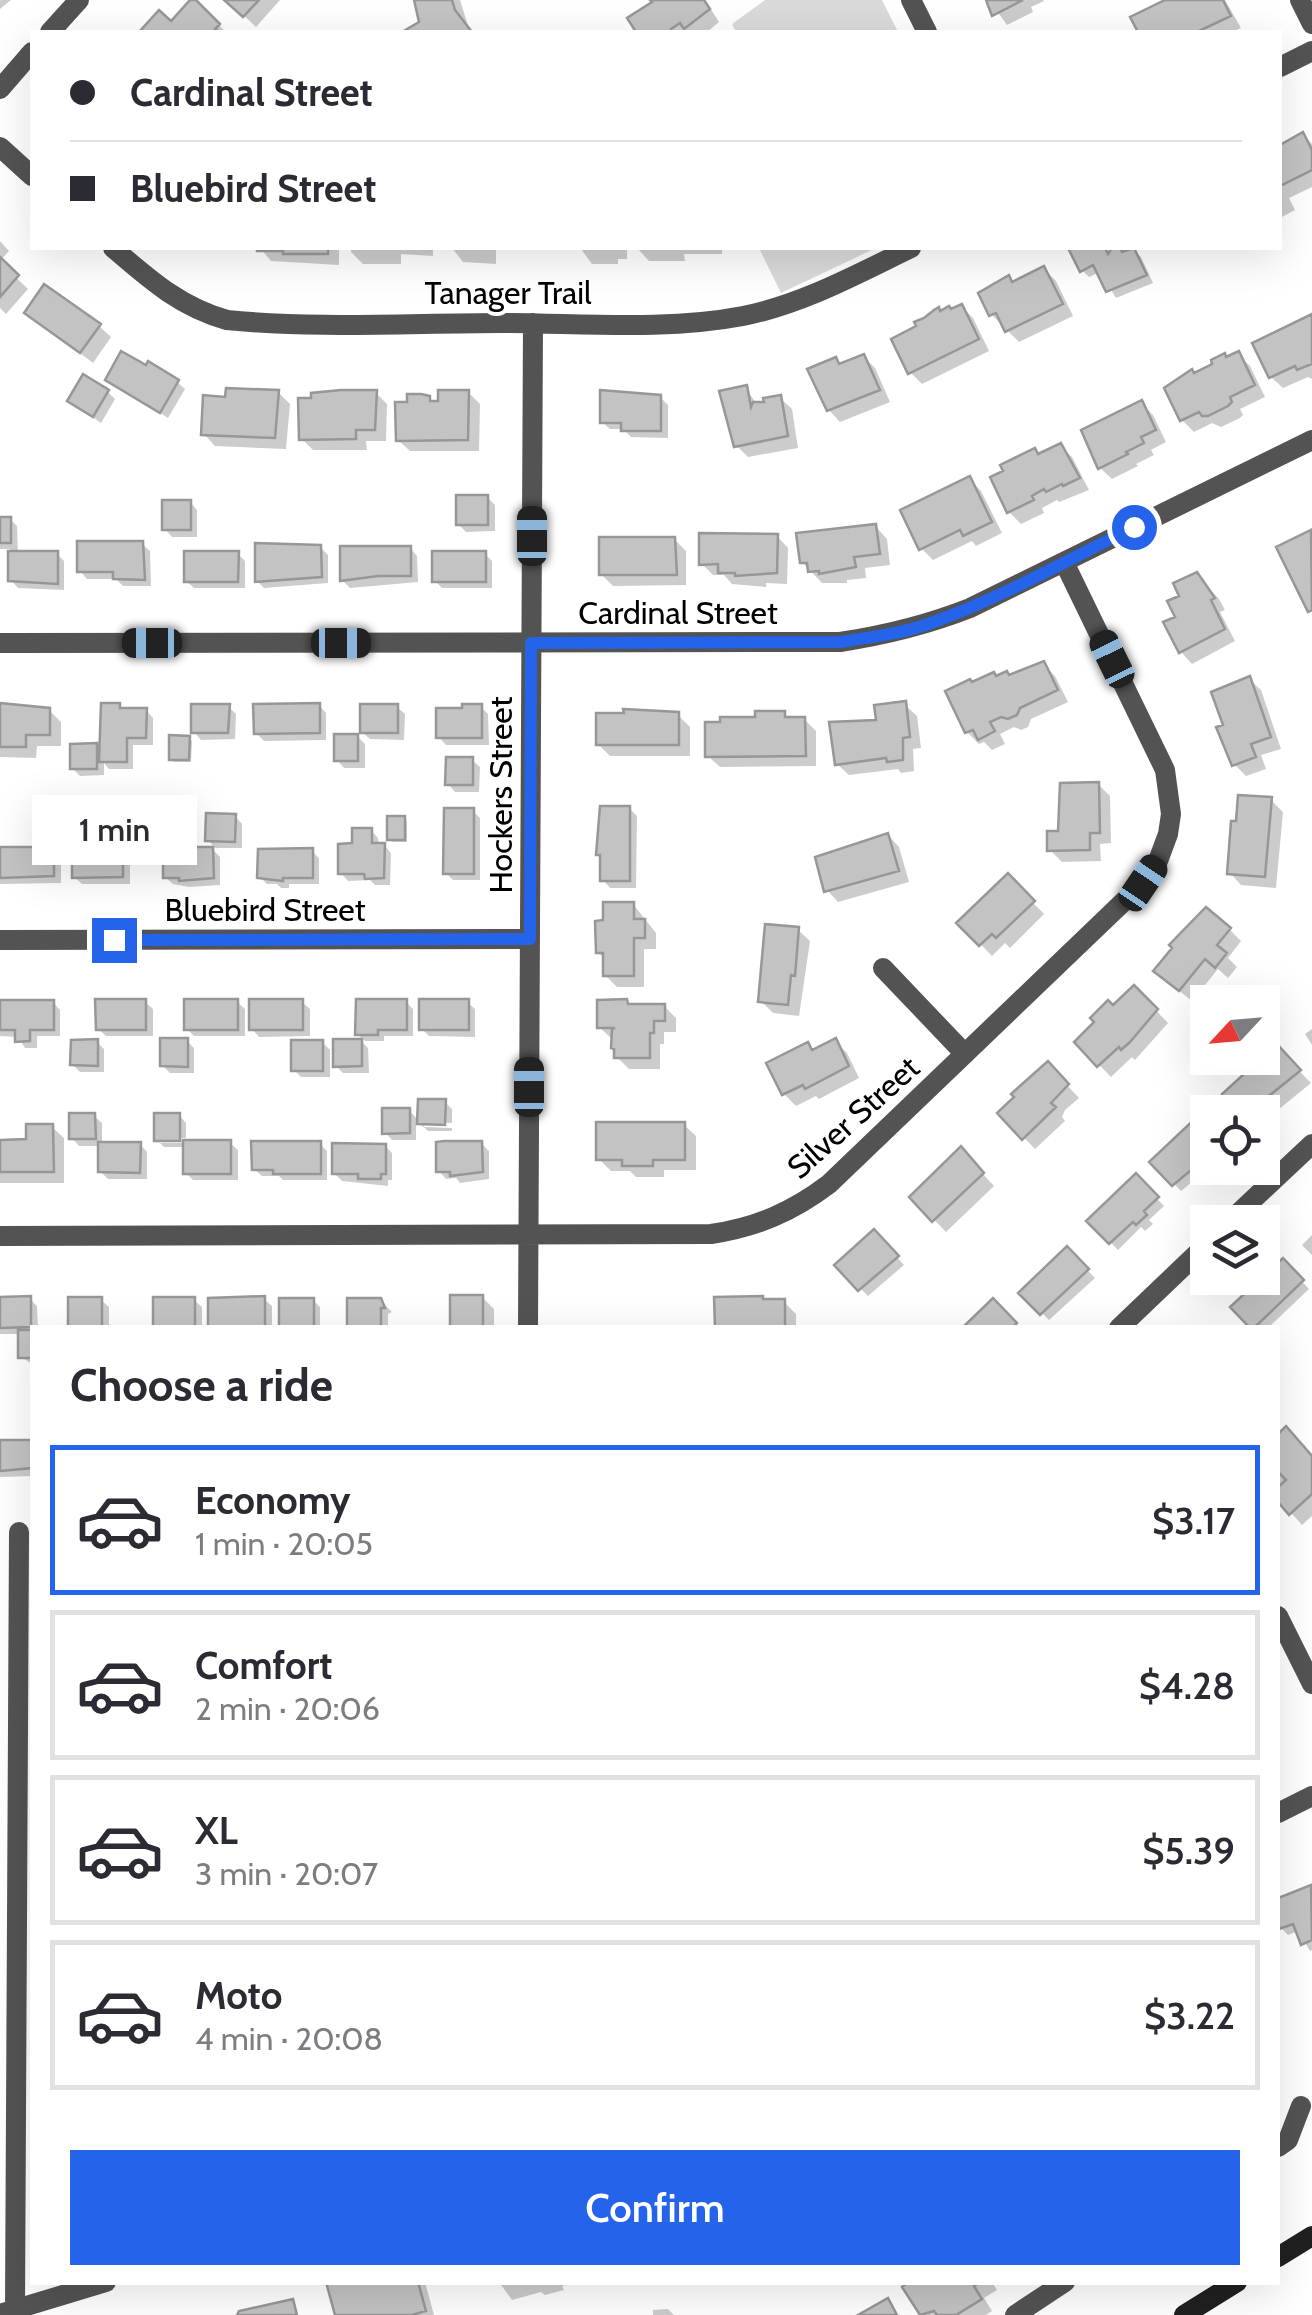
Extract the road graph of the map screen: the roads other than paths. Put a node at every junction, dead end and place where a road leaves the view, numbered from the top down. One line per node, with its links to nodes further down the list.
1 (79, 0): 5 (street)
2 (910, 0): 6 (street)
3 (1300, 0): 4 (street)
4 (1312, 24)
5 (52, 30)
6 (925, 30)
7 (1312, 51): 9 (street)
8 (30, 54): 10 (street)
9 (1282, 66)
10 (0, 89)
11 (0, 147): 12 (street)
12 (30, 174)
13 (115, 250): 15 (street, Tanager Trail)
14 (908, 250): 15 (street, Tanager Trail)
15 (532, 322): 19 (street, Hockers Street)
16 (1312, 440): 17 (street, Cardinal Street)
17 (1064, 562): 19 (street, Cardinal Street); 23 (street, Silver Street)
18 (0, 643): 19 (street, Cardinal Street)
19 (531, 643): 20 (street, Hockers Street)
20 (530, 939): 21 (street, Bluebird Street); 27 (street, Hockers Street)
21 (0, 940)
22 (883, 968): 23 (street)
23 (965, 1054): 27 (street, Silver Street)
24 (1312, 1144): 25 (street)
25 (1248, 1205)
26 (0, 1236): 27 (street, Silver Street)
27 (528, 1236): 29 (street, Hockers Street)
28 (1190, 1260): 30 (street)
29 (528, 1325)
30 (1122, 1325)
31 (17, 1532): 36 (street)
32 (1280, 1620): 33 (street)
33 (1312, 1684)
34 (1312, 1796): 35 (street)
35 (1280, 1812)
36 (25, 1829): 44 (street)
37 (1301, 2106): 38 (street)
38 (1280, 2146)
39 (1312, 2236): 40 (main road)
40 (1280, 2256)
41 (96, 2285): 44 (street)
42 (1061, 2285): 45 (street)
43 (1231, 2285): 46 (main road)
44 (8, 2312)
45 (1015, 2315)
46 (1184, 2315)

